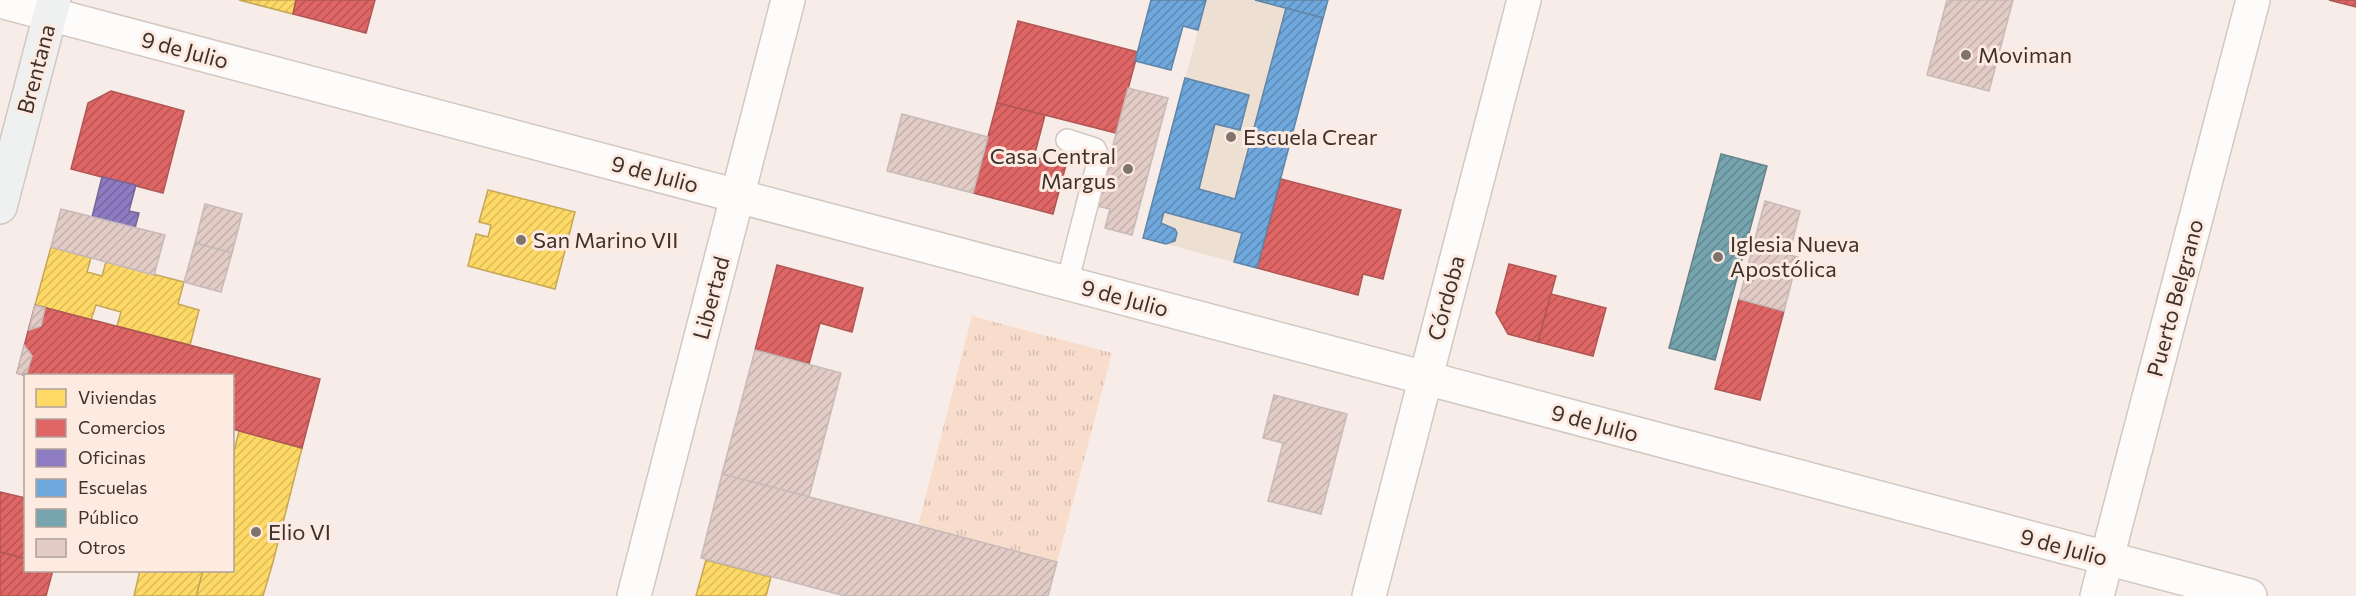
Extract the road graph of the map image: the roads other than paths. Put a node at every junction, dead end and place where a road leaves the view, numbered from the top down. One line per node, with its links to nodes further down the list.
1 (788, 0): 7 (street, Libertad)
2 (1524, 0): 10 (street, Córdoba)
3 (2253, 0): 11 (street, Puerto Belgrano)
4 (0, 1): 5 (street, 9 de Julio)
5 (52, 7): 7 (street, 9 de Julio); 8 (main road, Brentana)
6 (1067, 140): 9 (lane)
7 (738, 196): 9 (street, 9 de Julio); 12 (street, Libertad)
8 (0, 207)
9 (1067, 283): 10 (street, 9 de Julio)
10 (1425, 378): 11 (street, 9 de Julio); 13 (street, Córdoba)
11 (2107, 558): 14 (street, Puerto Belgrano); 15 (street, 9 de Julio)
12 (634, 596)
13 (1368, 596)
14 (2097, 596)
15 (2250, 596)

